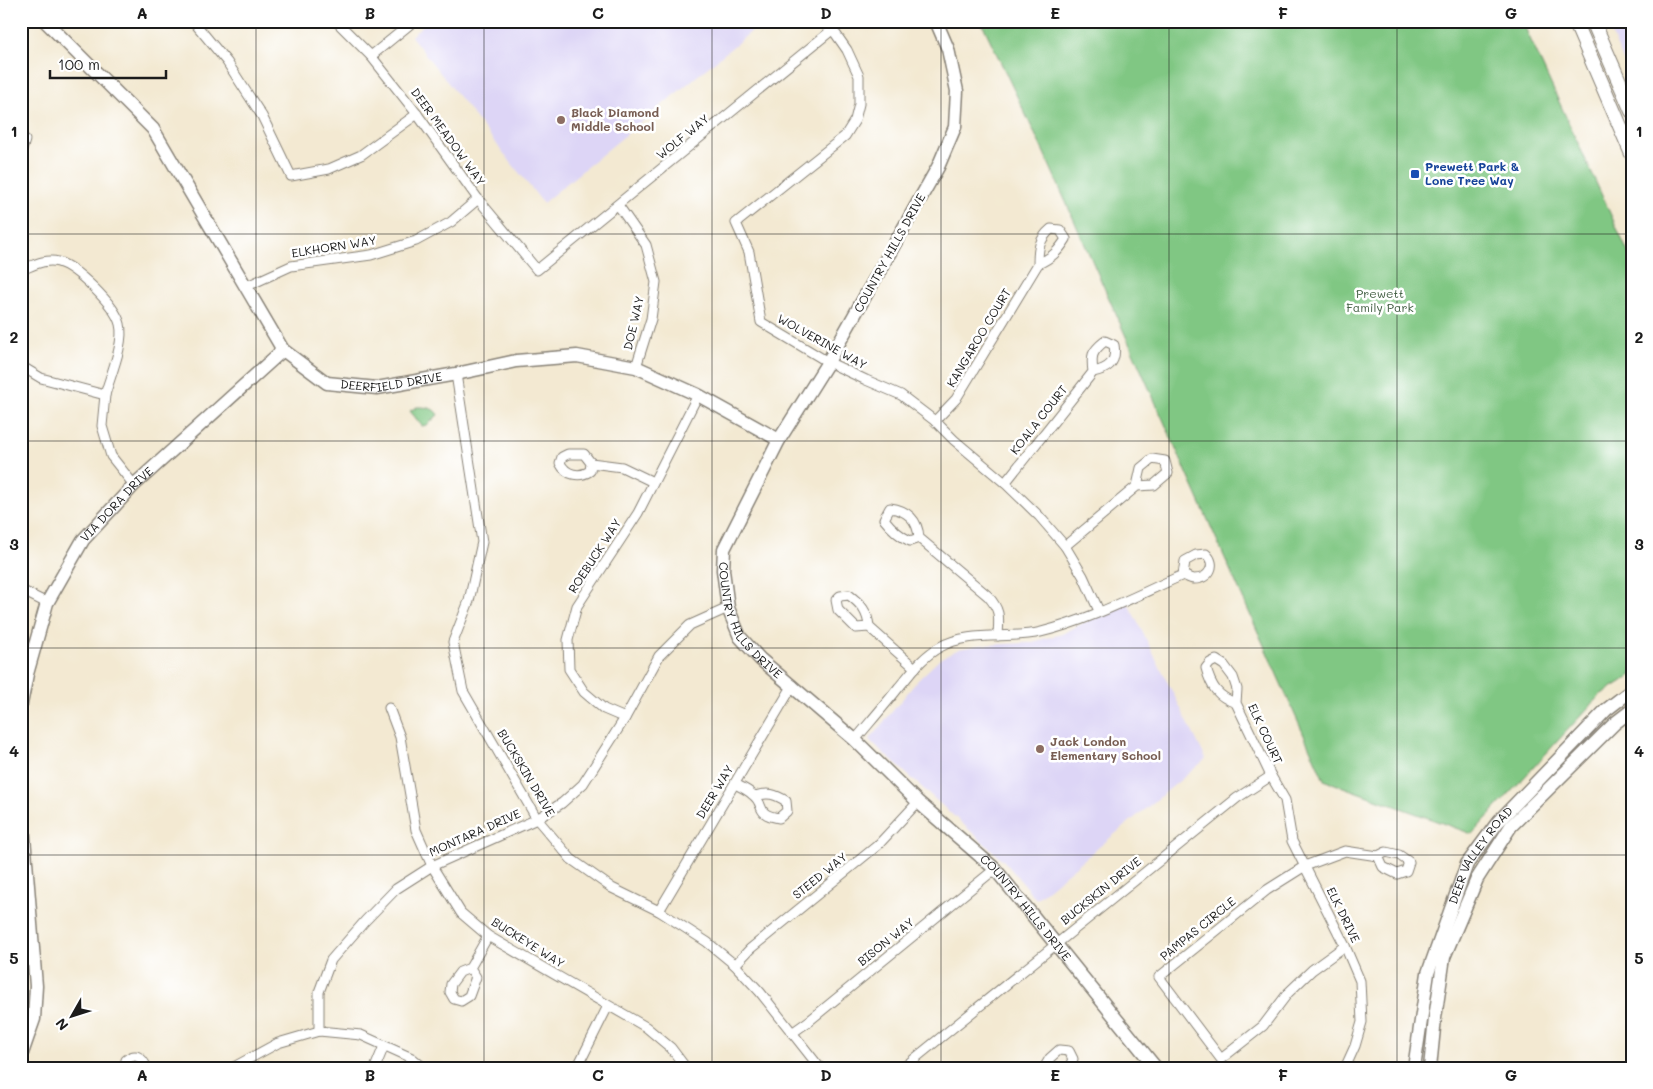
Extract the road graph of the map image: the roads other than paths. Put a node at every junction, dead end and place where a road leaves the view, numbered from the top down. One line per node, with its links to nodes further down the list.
1 (46, 21): 21 (street, DEERFIELD DRIVE)
2 (193, 21): 12 (street)
3 (336, 21): 10 (street, DEER MEADOW WAY)
4 (414, 21): 10 (street)
5 (843, 21): 9 (street, WOLF WAY)
6 (936, 21): 23 (street, COUNTRY HILLS DRIVE)
7 (1576, 21): 15 (main road)
8 (1594, 21): 11 (main road)
9 (833, 30): 17 (street, WOLF WAY); 23 (street, WOLVERINE WAY)
10 (371, 56): 12 (street, DEER MEADOW WAY)
11 (1632, 112)
12 (417, 114): 16 (street, DEER MEADOW WAY)
13 (21, 134): 14 (street)
14 (21, 148)
15 (1632, 154)
16 (478, 199): 20 (street, DEER MEADOW WAY); 21 (street, ELKHORN WAY)
17 (618, 205): 20 (street, WOLF WAY); 25 (street, DOE WAY)
18 (1038, 264): 30 (street, KANGAROO COURT)
19 (21, 270): 28 (street)
20 (537, 270)
21 (245, 287): 22 (street, DEERFIELD DRIVE)
22 (282, 350): 27 (street, DEERFIELD DRIVE); 35 (street, VIA DORA DRIVE)
23 (828, 362): 30 (street, WOLVERINE WAY); 31 (street, COUNTRY HILLS DRIVE)
24 (21, 366): 28 (street)
25 (636, 367): 27 (street, DEERFIELD DRIVE); 29 (street, DEERFIELD DRIVE)
26 (1093, 372): 34 (street, KOALA COURT)
27 (456, 374): 60 (street, BUCKSKIN DRIVE)
28 (104, 395): 35 (street)
29 (698, 395): 31 (street, DEERFIELD DRIVE); 33 (street, ROEBUCK WAY)
30 (935, 421): 34 (street, WOLVERINE WAY)
31 (779, 440): 42 (street, COUNTRY HILLS DRIVE)
32 (591, 463): 33 (street)
33 (653, 482): 53 (street, ROEBUCK WAY)
34 (1005, 483): 38 (street, WOLVERINE WAY)
35 (134, 485): 41 (street, VIA DORA DRIVE)
36 (1137, 486): 38 (street)
37 (919, 538): 45 (street)
38 (1065, 546): 43 (street, WOLVERINE WAY)
39 (1183, 575): 43 (street)
40 (21, 590): 41 (street)
41 (47, 603): 50 (street, VIA DORA DRIVE)
42 (728, 608): 47 (street, COUNTRY HILLS DRIVE); 53 (street, MONTARA DRIVE)
43 (1099, 611): 45 (street)
44 (869, 627): 46 (street)
45 (998, 636): 46 (street)
46 (915, 668): 54 (street)
47 (792, 685): 54 (street, COUNTRY HILLS DRIVE); 56 (street, DEER WAY)
48 (1632, 690): 89 (street, DEER VALLEY ROAD)
49 (1236, 703): 49 (street, ELK COURT); 55 (street, ELK COURT)
50 (21, 704)
51 (389, 708): 62 (street, BUCKEYE WAY)
52 (1632, 710): 90 (street, DEER VALLEY ROAD)
53 (624, 718): 60 (street, MONTARA DRIVE)
54 (855, 740): 59 (street, COUNTRY HILLS DRIVE)
55 (1272, 776): 63 (street, ELK DRIVE); 67 (street, BUCKSKIN DRIVE)
56 (735, 784): 57 (street); 65 (street, DEER WAY)
57 (755, 796)
58 (21, 799): 75 (street)
59 (918, 802): 64 (street, COUNTRY HILLS DRIVE); 69 (street, STEED WAY)
60 (537, 819): 62 (street, MONTARA DRIVE); 65 (street, BUCKSKIN DRIVE)
61 (1378, 856): 63 (street)
62 (432, 866): 66 (street, BUCKEYE WAY); 72 (street, MONTARA DRIVE)
63 (1305, 866): 68 (street, ELK DRIVE); 68 (street, PAMPAS CIRCLE)
64 (995, 869): 67 (street, COUNTRY HILLS DRIVE); 73 (street, BISON WAY)
65 (659, 911): 69 (street, BUCKSKIN DRIVE)
66 (488, 936): 70 (street); 71 (street, BUCKEYE WAY)
67 (1056, 943): 84 (street, BUCKSKIN DRIVE); 87 (street, COUNTRY HILLS DRIVE)
68 (1345, 946): 88 (street, ELK DRIVE)
69 (735, 966): 73 (street, BUCKSKIN DRIVE)
70 (470, 968)
71 (608, 1006): 81 (street); 82 (street, BUCKEYE WAY)
72 (319, 1031): 74 (street); 78 (street)
73 (792, 1033): 83 (street, BUCKSKIN DRIVE)
74 (384, 1046): 79 (street); 80 (street)
75 (21, 1056)
76 (124, 1068): 77 (street)
77 (147, 1068)
78 (232, 1068)
79 (375, 1068)
80 (424, 1068)
81 (577, 1068)
82 (686, 1068)
83 (820, 1068)
84 (903, 1068)
85 (1044, 1068): 86 (street)
86 (1069, 1068)
87 (1156, 1068)
88 (1345, 1068)
89 (1414, 1068)
90 (1430, 1068)

